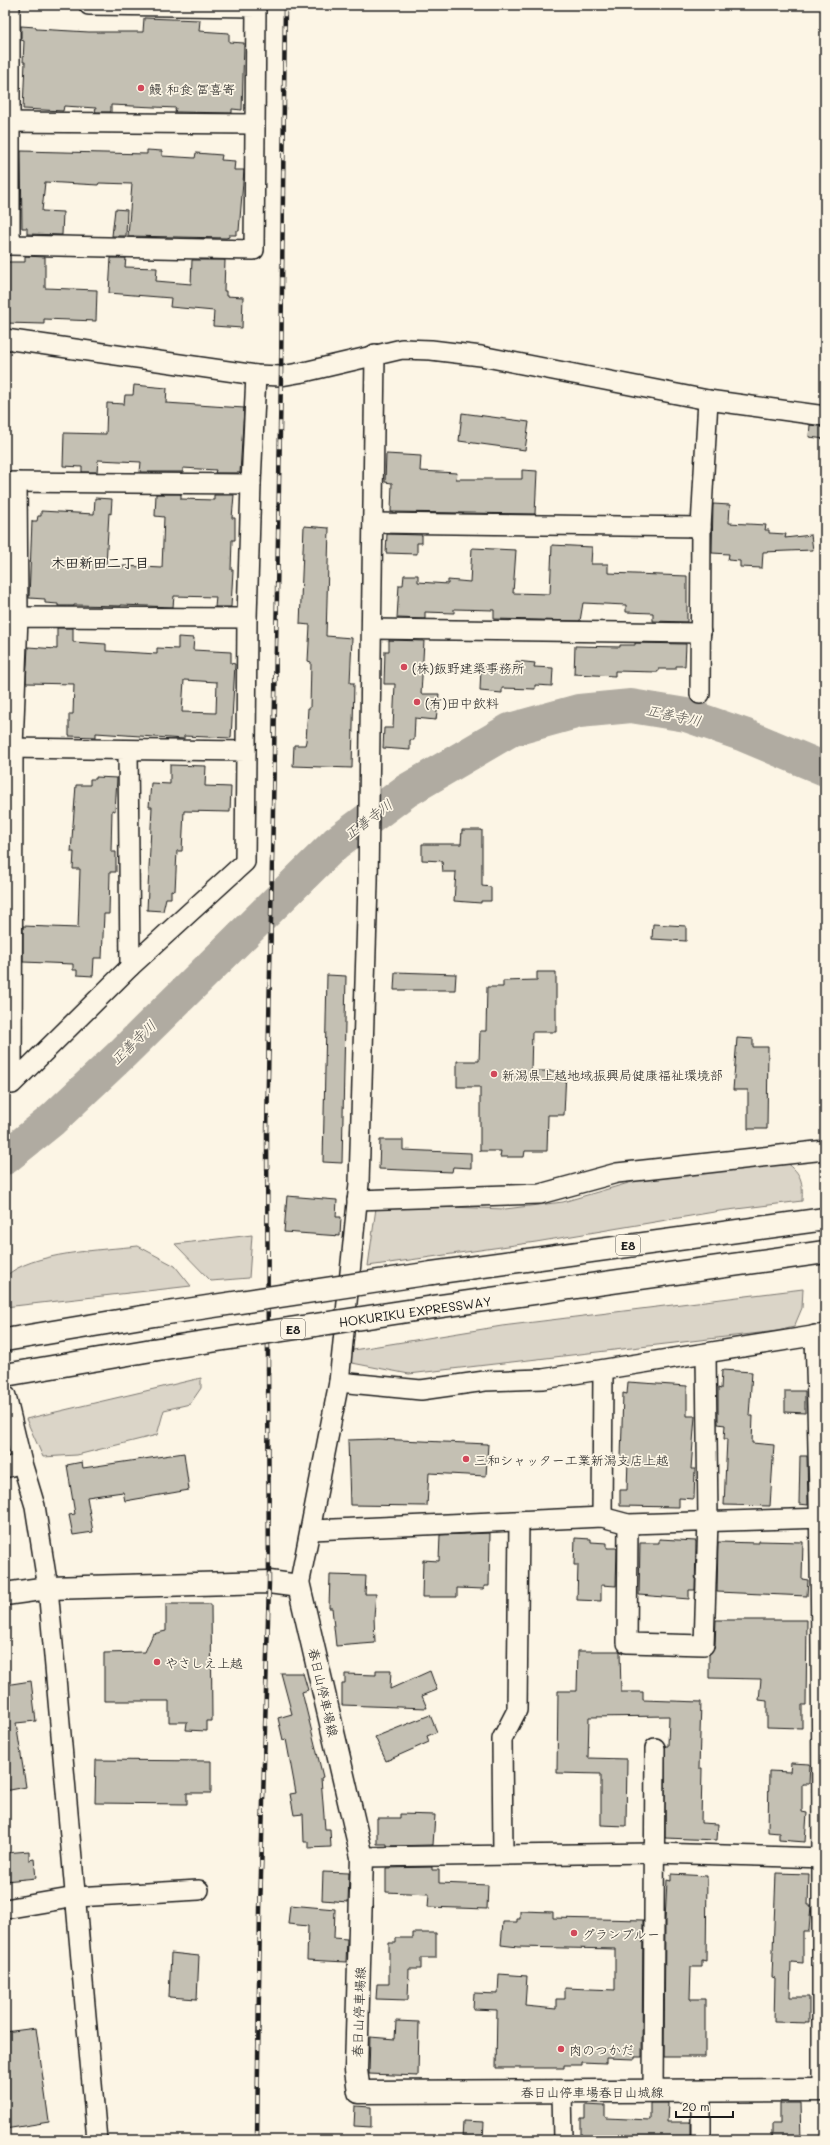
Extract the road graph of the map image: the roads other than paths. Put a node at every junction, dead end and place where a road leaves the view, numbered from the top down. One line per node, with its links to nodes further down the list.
1 (10, 5): 4 (street)
2 (89, 5): 3 (street)
3 (256, 6): 5 (street)
4 (7, 122): 5 (street); 5 (street)
5 (254, 124)
6 (5, 339): 8 (street)
7 (375, 354): 8 (street); 9 (street); 13 (street)
8 (256, 375): 12 (street)
9 (708, 400): 10 (street); 14 (street)
10 (825, 416)
11 (11, 482): 12 (street); 15 (street)
12 (251, 484): 16 (street)
13 (373, 523): 14 (street); 17 (street)
14 (701, 527): 18 (street)
15 (18, 617): 16 (street); 20 (street)
16 (248, 618): 22 (street)
17 (372, 629): 18 (street); 25 (street)
18 (701, 633): 19 (street)
19 (700, 694)
20 (9, 748): 21 (street); 23 (street)
21 (128, 750): 22 (street); 23 (street)
22 (246, 752): 23 (street)
23 (130, 968)
24 (825, 1150): 25 (street)
25 (357, 1200): 32 (street)
26 (825, 1219): 29 (main road, E8, bridge)
27 (825, 1252): 33 (main road, HOKURIKU EXPRESSWAY / E8, bridge)
28 (820, 1335): 30 (street); 36 (street)
29 (5, 1340)
30 (706, 1354): 31 (street); 38 (street)
31 (603, 1370): 32 (street); 35 (street)
32 (339, 1382): 40 (street)
33 (6, 1385): 34 (street)
34 (14, 1466): 42 (street)
35 (602, 1517): 37 (street); 39 (street)
36 (823, 1518): 38 (street); 44 (street)
37 (518, 1521): 40 (street); 48 (street)
38 (708, 1521): 39 (street); 39 (street)
39 (628, 1524)
40 (312, 1530): 41 (street)
41 (300, 1586): 42 (main road); 49 (main road, 春日山停車場線)
42 (48, 1588): 43 (main road); 52 (street)
43 (5, 1594)
44 (822, 1629): 45 (street)
45 (823, 1741): 50 (street)
46 (655, 1748): 47 (street)
47 (654, 1853): 48 (street); 50 (street); 56 (street)
48 (503, 1855): 49 (street)
49 (362, 1858): 58 (main road, 春日山停車場線)
50 (823, 1858): 54 (street)
51 (199, 1890): 52 (street)
52 (76, 1897): 53 (street); 59 (street)
53 (5, 1909)
54 (824, 2090): 57 (main road, 春日山停車場春日山城線)
55 (562, 2091): 56 (main road, 春日山停車場春日山城線); 58 (main road, 春日山停車場春日山城線); 60 (street)
56 (653, 2091): 57 (main road, 春日山停車場春日山城線)
57 (701, 2091): 61 (street)
58 (359, 2092)
59 (97, 2140)
60 (562, 2140)
61 (701, 2140)

